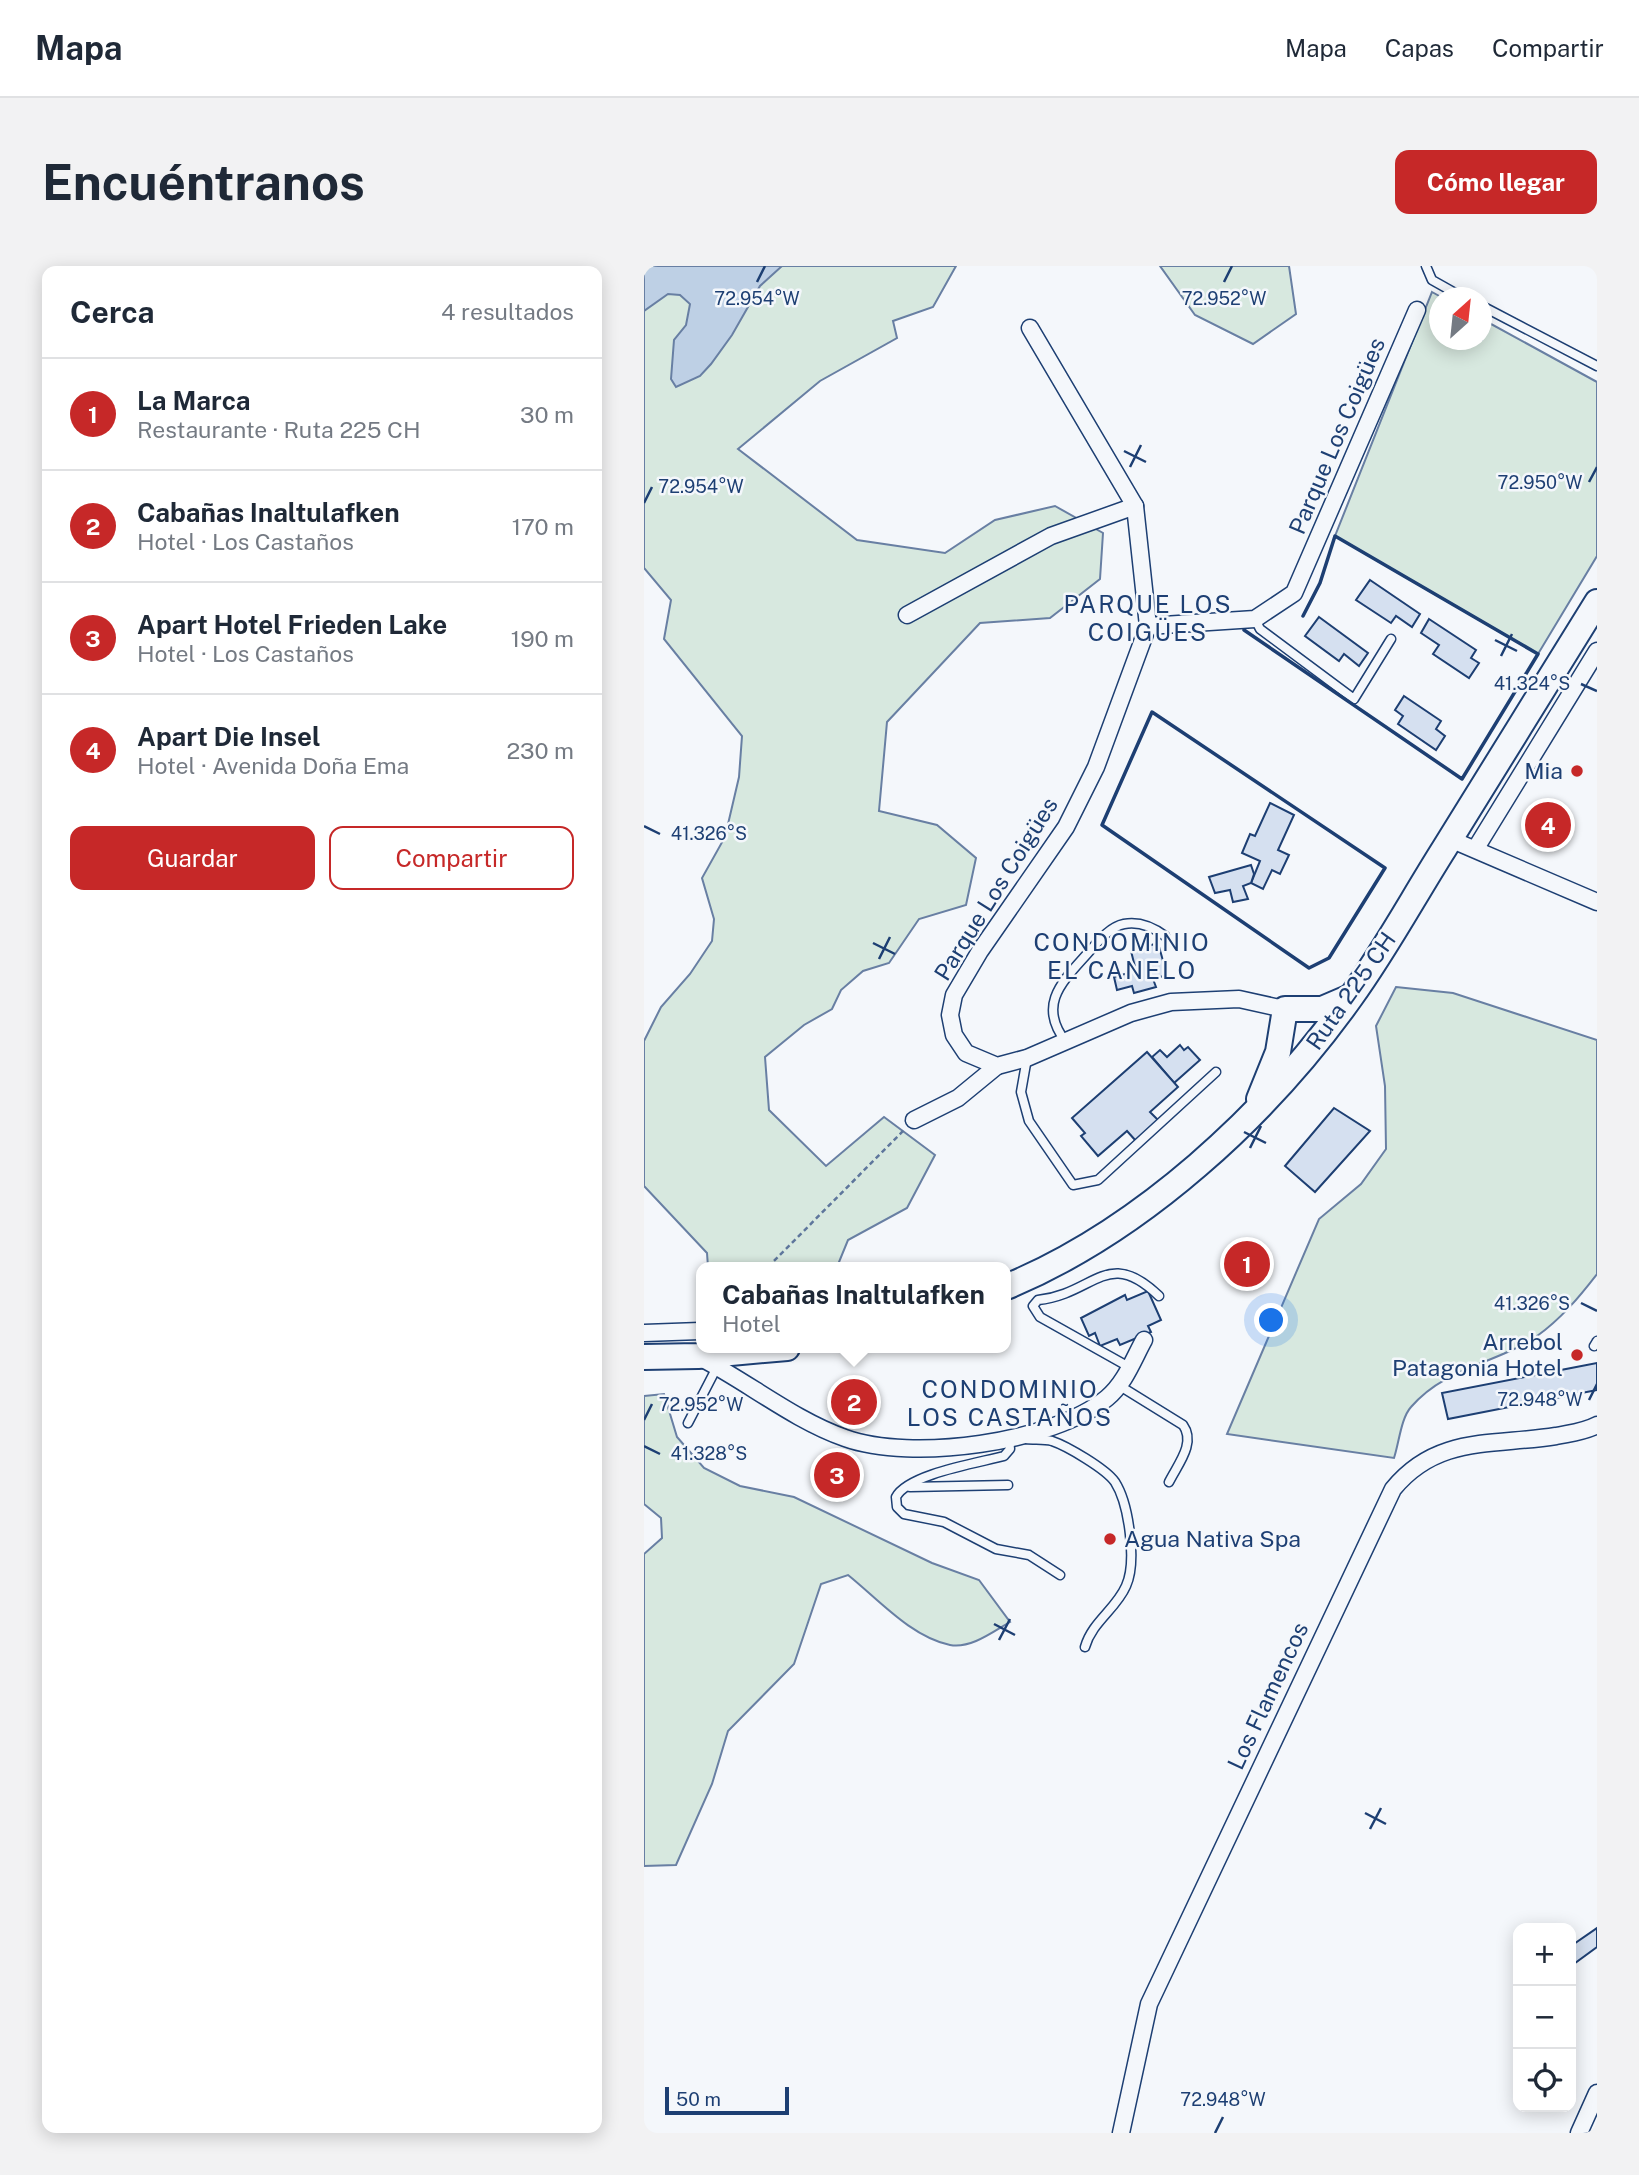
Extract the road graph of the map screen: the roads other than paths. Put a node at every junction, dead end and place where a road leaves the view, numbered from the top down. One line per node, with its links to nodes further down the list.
1 (1426, 266): 2 (lane)
2 (1443, 287)
3 (1417, 310): 10 (street, Parque Los Coigües)
4 (1492, 311): 6 (lane)
5 (1030, 328): 7 (street, Parque Los Coigües)
6 (1597, 366)
7 (1135, 506): 9 (street); 11 (street, Parque Los Coigües)
8 (1597, 602): 14 (main road, Ruta 225 CH)
9 (906, 615)
10 (1255, 619): 11 (street, Parque Los Coigües); 12 (lane)
11 (1148, 626): 23 (street, Parque Los Coigües)
12 (1391, 639)
13 (1597, 651): 15 (street)
14 (1450, 839): 15 (street); 18 (main road, Ruta 225 CH)
15 (1476, 848): 16 (street)
16 (1593, 895)
17 (1165, 936): 21 (lane)
18 (1353, 994): 19 (main road); 20 (main road, Ruta 225 CH)
19 (1285, 1009): 20 (street); 21 (street); 26 (main road)
20 (1330, 1026): 26 (main road, Ruta 225 CH)
21 (1066, 1042): 22 (street)
22 (1027, 1058): 23 (street); 24 (lane)
23 (997, 1066): 25 (street)
24 (1216, 1072)
25 (914, 1120)
26 (1244, 1122): 27 (main road, Ruta 225 CH)
27 (1011, 1284)
28 (1160, 1296): 35 (lane)
29 (696, 1331): 30 (street)
30 (644, 1333)
31 (1143, 1340): 35 (street)
32 (756, 1353): 34 (main road)
33 (644, 1357): 34 (main road)
34 (707, 1361): 37 (lane); 39 (street)
35 (1129, 1367): 36 (street)
36 (1120, 1386): 39 (street); 40 (lane)
37 (688, 1423)
38 (1597, 1425): 46 (street, Los Flamencos)
39 (1008, 1438): 42 (lane); 44 (lane)
40 (1169, 1482)
41 (1008, 1485): 42 (lane)
42 (906, 1488): 43 (lane)
43 (1060, 1575)
44 (1085, 1647)
45 (1597, 2093): 47 (street)
46 (1121, 2133)
47 (1579, 2133)

